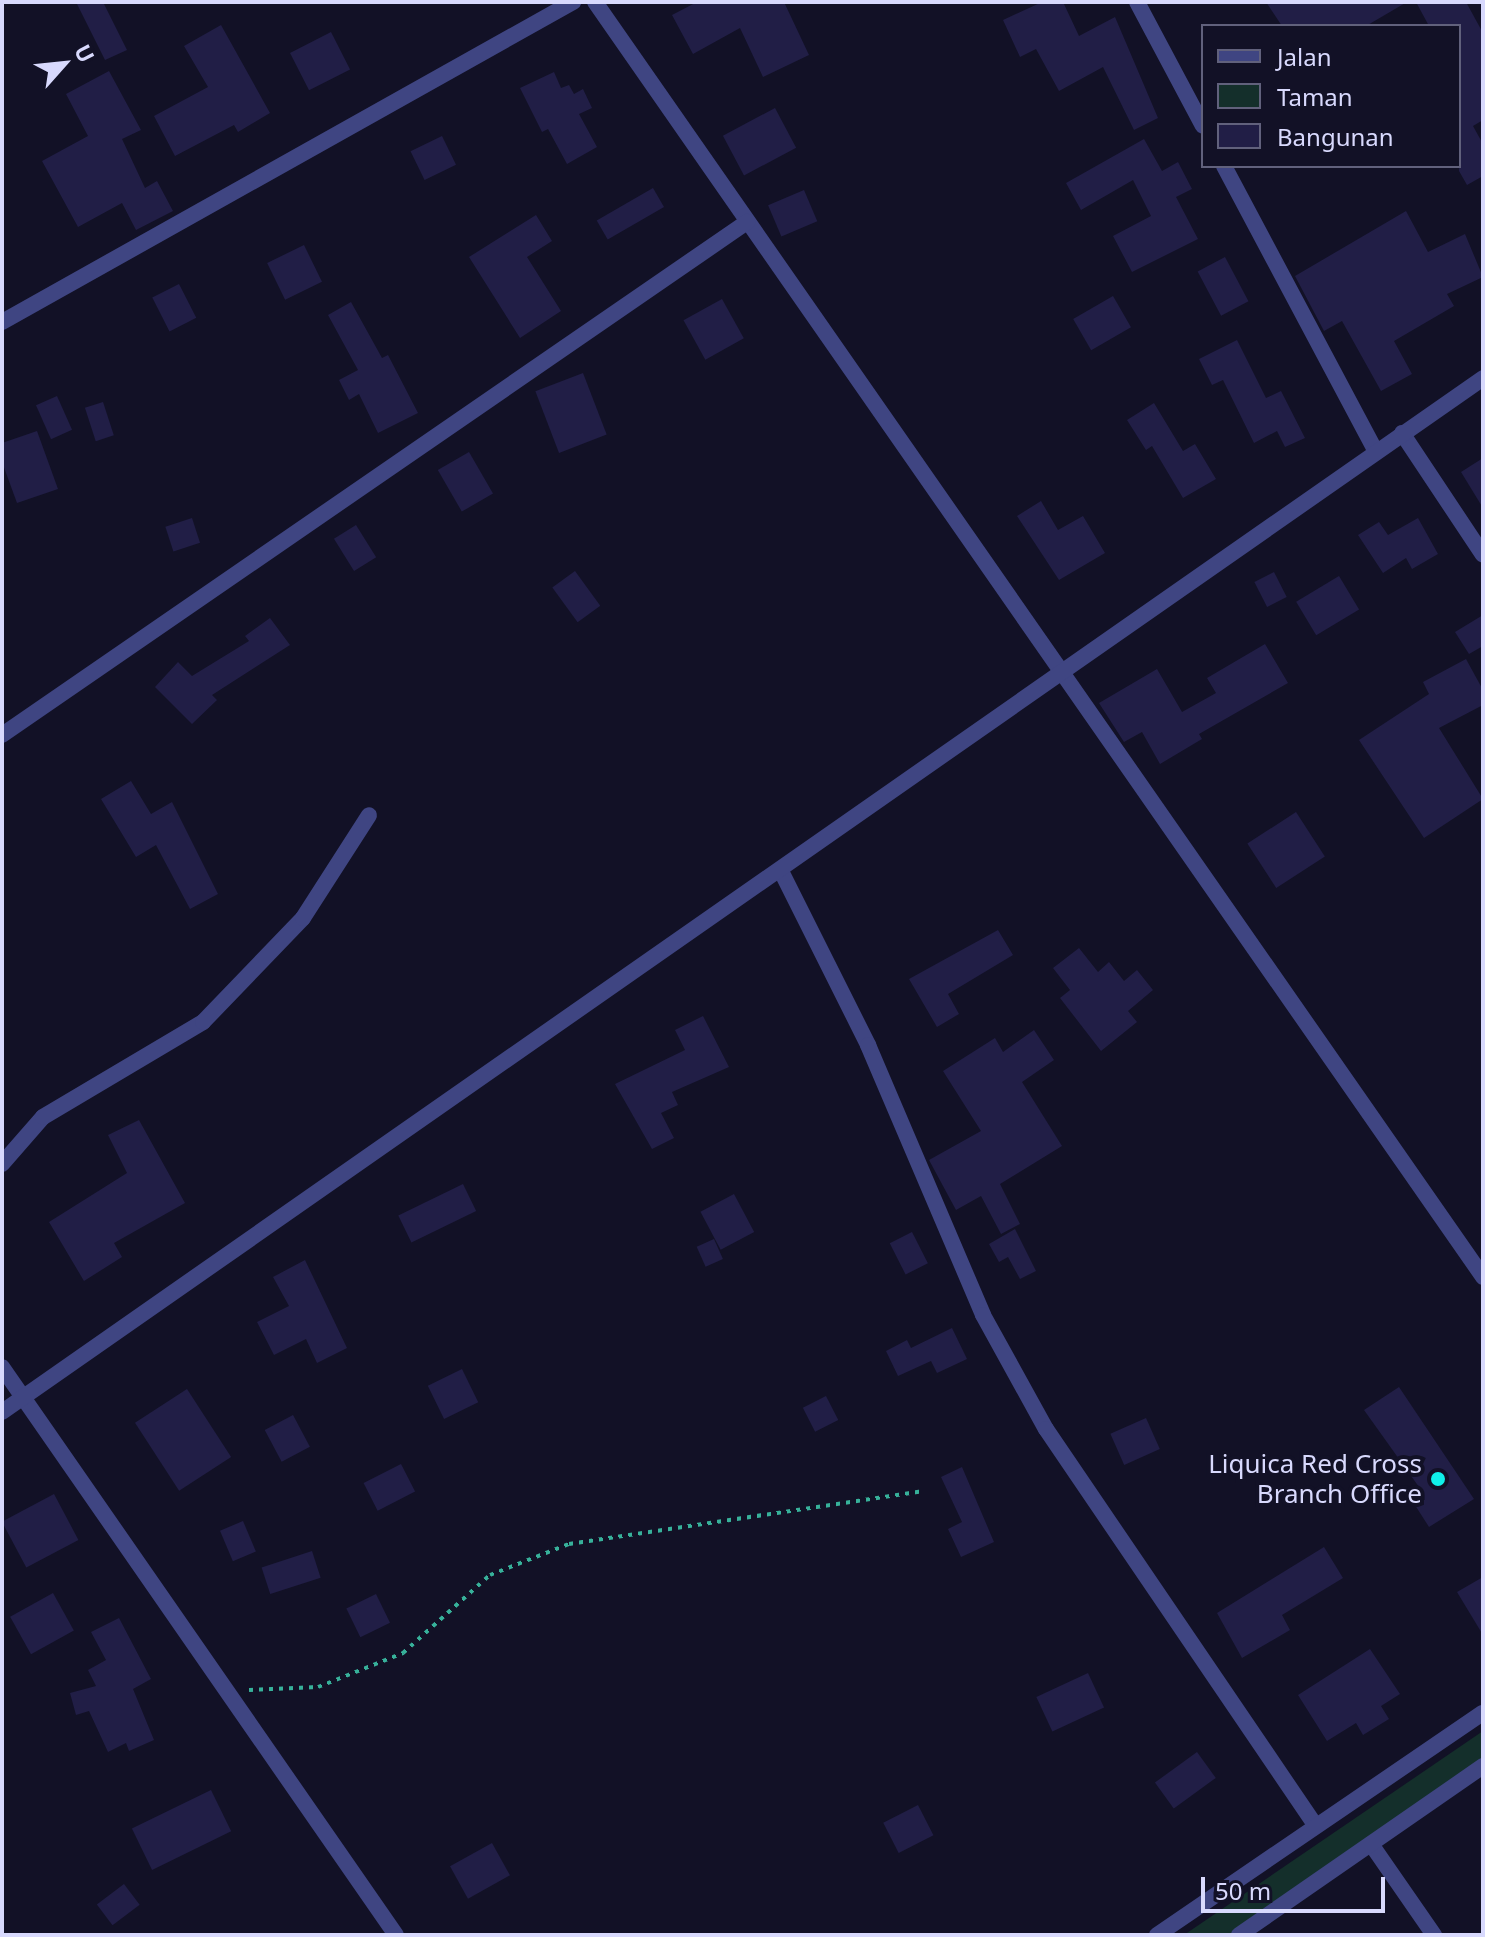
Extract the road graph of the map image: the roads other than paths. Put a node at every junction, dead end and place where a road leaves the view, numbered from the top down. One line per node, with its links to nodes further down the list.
1 (573, 2): 7 (street)
2 (595, 2): 6 (street)
3 (1137, 2): 4 (street)
4 (1201, 122)
5 (1225, 168): 10 (street)
6 (747, 222): 12 (street); 13 (street)
7 (2, 322)
8 (1483, 378): 9 (street)
9 (1402, 433): 10 (street); 11 (street)
10 (1376, 452): 12 (street)
11 (1483, 555)
12 (1065, 672): 15 (street); 17 (street)
13 (2, 735)
14 (369, 815): 16 (street)
15 (781, 871): 19 (street); 23 (street)
16 (2, 1164)
17 (1483, 1277)
18 (2, 1367): 19 (street)
19 (24, 1400): 20 (street); 25 (street)
20 (2, 1412)
21 (1483, 1713): 23 (street)
22 (1483, 1766): 24 (street)
23 (1314, 1823): 26 (street)
24 (1371, 1844): 27 (street); 28 (street)
25 (396, 1935)
26 (1157, 1935)
27 (1239, 1935)
28 (1434, 1935)

